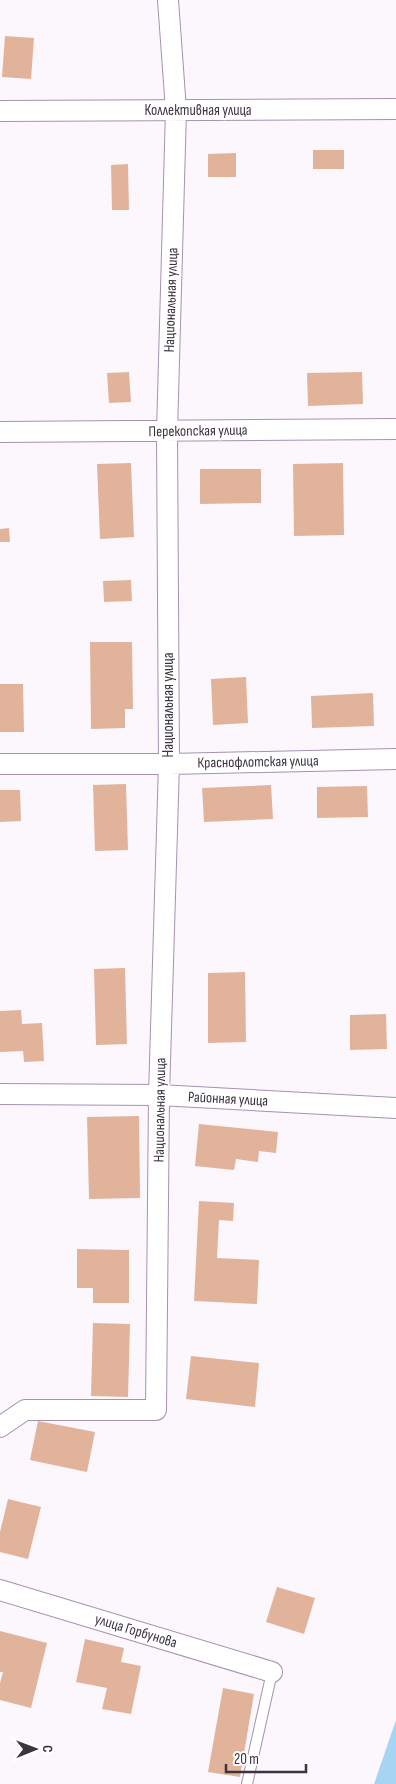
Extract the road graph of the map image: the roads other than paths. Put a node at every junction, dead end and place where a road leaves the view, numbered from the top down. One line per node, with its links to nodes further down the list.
1 (168, 0): 3 (street, Национальная улица)
2 (396, 109): 3 (street, Коллективная улица)
3 (176, 110): 4 (street, Коллективная улица); 7 (street, Национальная улица)
4 (0, 111)
5 (396, 429): 7 (street, Перекопская улица)
6 (0, 432): 7 (street, Перекопская улица)
7 (167, 432): 10 (street, Национальная улица)
8 (396, 758): 10 (street, Краснофлотская улица)
9 (0, 764): 10 (street, Краснофлотская улица)
10 (169, 764): 12 (street, Национальная улица)
11 (0, 1094): 12 (street, Районная улица)
12 (159, 1095): 13 (street, Районная улица); 14 (street, Национальная улица)
13 (396, 1108)
14 (0, 1427)
15 (0, 1590): 16 (street, улица Горбунова)
16 (272, 1672): 17 (lane)
17 (247, 1784)

